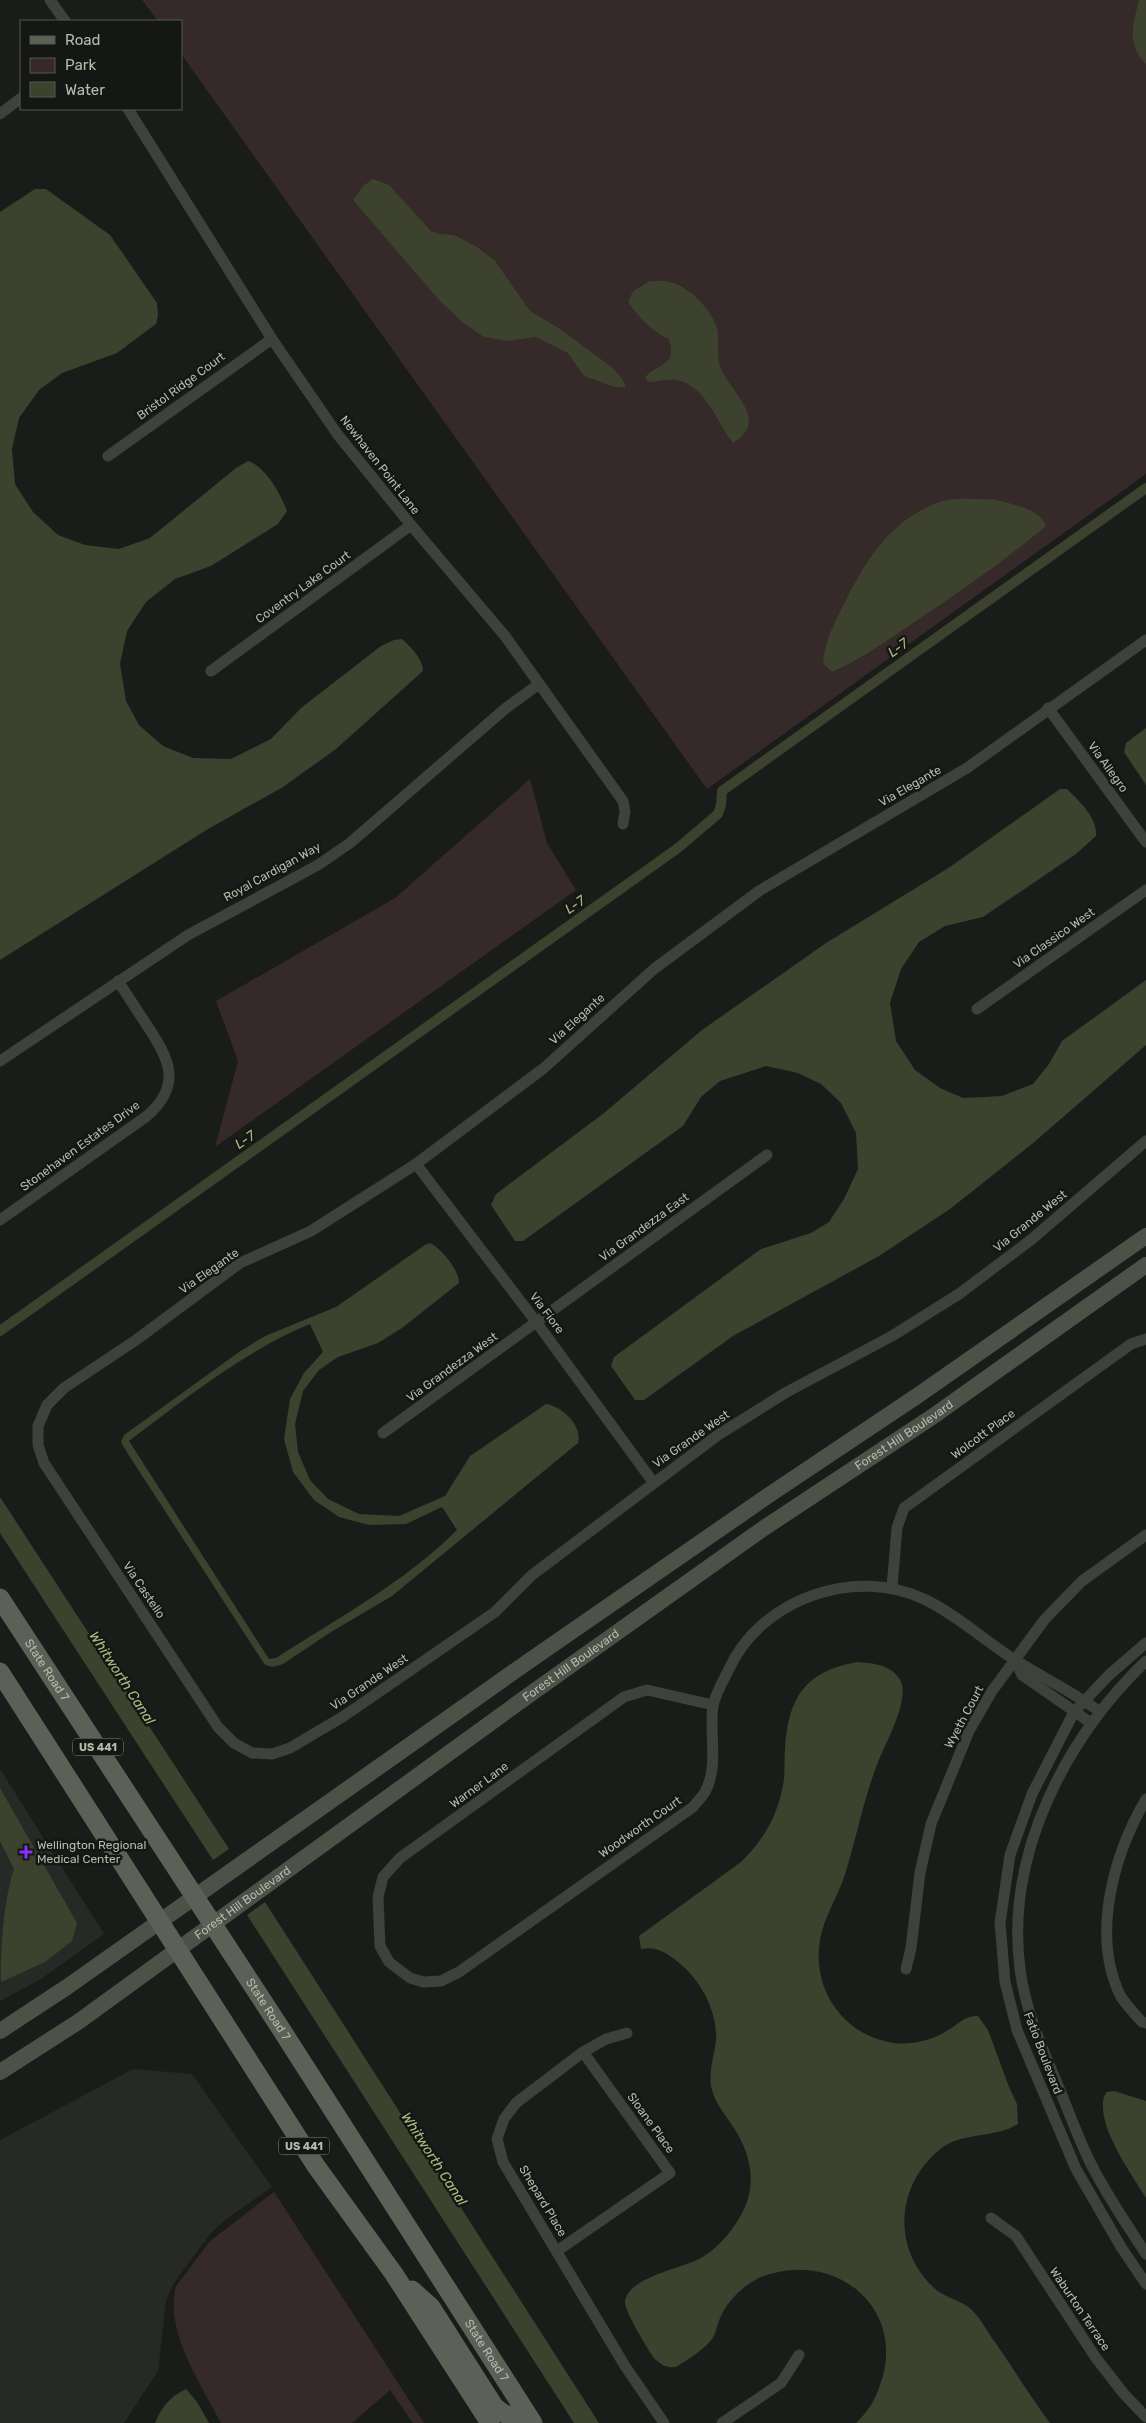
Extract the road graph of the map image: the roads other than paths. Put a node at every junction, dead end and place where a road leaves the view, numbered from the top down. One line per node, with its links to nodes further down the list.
1 (50, 0): 2 (street)
2 (64, 20)
3 (20, 99): 5 (street)
4 (129, 110): 6 (street, Newhaven Point Lane)
5 (0, 114)
6 (272, 338): 7 (street, Bristol Ridge Court); 8 (street, Newhaven Point Lane)
7 (108, 456)
8 (411, 525): 10 (street, Coventry Lake Court); 11 (street, Newhaven Point Lane)
9 (1146, 640): 12 (street, Via Elegante)
10 (211, 671)
11 (540, 684): 13 (street, Newhaven Point Lane); 16 (street, Royal Cardigan Way)
12 (1048, 708): 14 (street, Via Allegro); 21 (street, Via Elegante)
13 (624, 824)
14 (1146, 842)
15 (1146, 890): 17 (street, Via Classico West)
16 (118, 981): 18 (street, Royal Cardigan Way); 22 (street, Stonehaven Estates Drive)
17 (977, 1009)
18 (0, 1061)
19 (1146, 1141): 29 (street, Via Grande West)
20 (767, 1155): 25 (street, Via Grandezza East)
21 (416, 1164): 25 (street, Via Fiore); 27 (street, Via Elegante)
22 (0, 1220)
23 (1146, 1236): 44 (main road, Forest Hill Boulevard)
24 (1146, 1265): 46 (main road, Forest Hill Boulevard)
25 (537, 1322): 28 (street, Via Grandezza West); 29 (street, Via Fiore)
26 (1146, 1339): 31 (street, Wolcott Place)
27 (38, 1426): 42 (street, Via Castello)
28 (383, 1433)
29 (653, 1482): 42 (street, Via Grande West)
30 (1146, 1535): 34 (street, Wyeth Court)
31 (892, 1587): 34 (street, Woodworth Court); 38 (street, Woodworth Court)
32 (0, 1598): 44 (main road, State Road 7 / US 441)
33 (1146, 1643): 37 (street, Fatio Boulevard)
34 (1015, 1660): 37 (street, Woodworth Court); 39 (street, Woodworth Court); 48 (street, Wyeth Court)
35 (1146, 1661): 40 (street, Fatio Boulevard)
36 (0, 1672): 45 (main road, US 441)
37 (1085, 1700): 39 (street, Fatio Boulevard); 40 (street, Woodworth Court)
38 (713, 1705): 49 (street, Woodworth Court); 49 (street, Warner Lane)
39 (1074, 1712): 41 (street, Woodworth Court); 59 (street, Fatio Boulevard)
40 (1100, 1712): 41 (street, Fatio Boulevard)
41 (1091, 1723): 57 (street, Fatio Boulevard)
42 (252, 1752)
43 (1146, 1799): 50 (street)
44 (196, 1896): 45 (main road, Forest Hill Boulevard); 46 (main road, State Road 7 / US 441)
45 (160, 1921): 47 (main road, US 441); 51 (main road, Forest Hill Boulevard)
46 (213, 1924): 47 (main road, Forest Hill Boulevard); 62 (main road, State Road 7 / US 441)
47 (179, 1950): 54 (main road, Forest Hill Boulevard); 58 (main road, US 441)
48 (906, 1969)
49 (423, 1982)
50 (1146, 2023)
51 (0, 2032)
52 (627, 2033): 53 (street, Shepard Place)
53 (583, 2052): 56 (street, Shepard Place); 56 (street, Sloane Place)
54 (0, 2072)
55 (991, 2218): 61 (street, Waburton Terrace)
56 (558, 2251): 64 (street, Shepard Place)
57 (1146, 2254)
58 (394, 2274): 62 (main road); 63 (main road, US 441)
59 (1146, 2284)
60 (799, 2355): 65 (street)
61 (1146, 2417)
62 (529, 2418)
63 (490, 2423)
64 (664, 2423)
65 (722, 2423)

